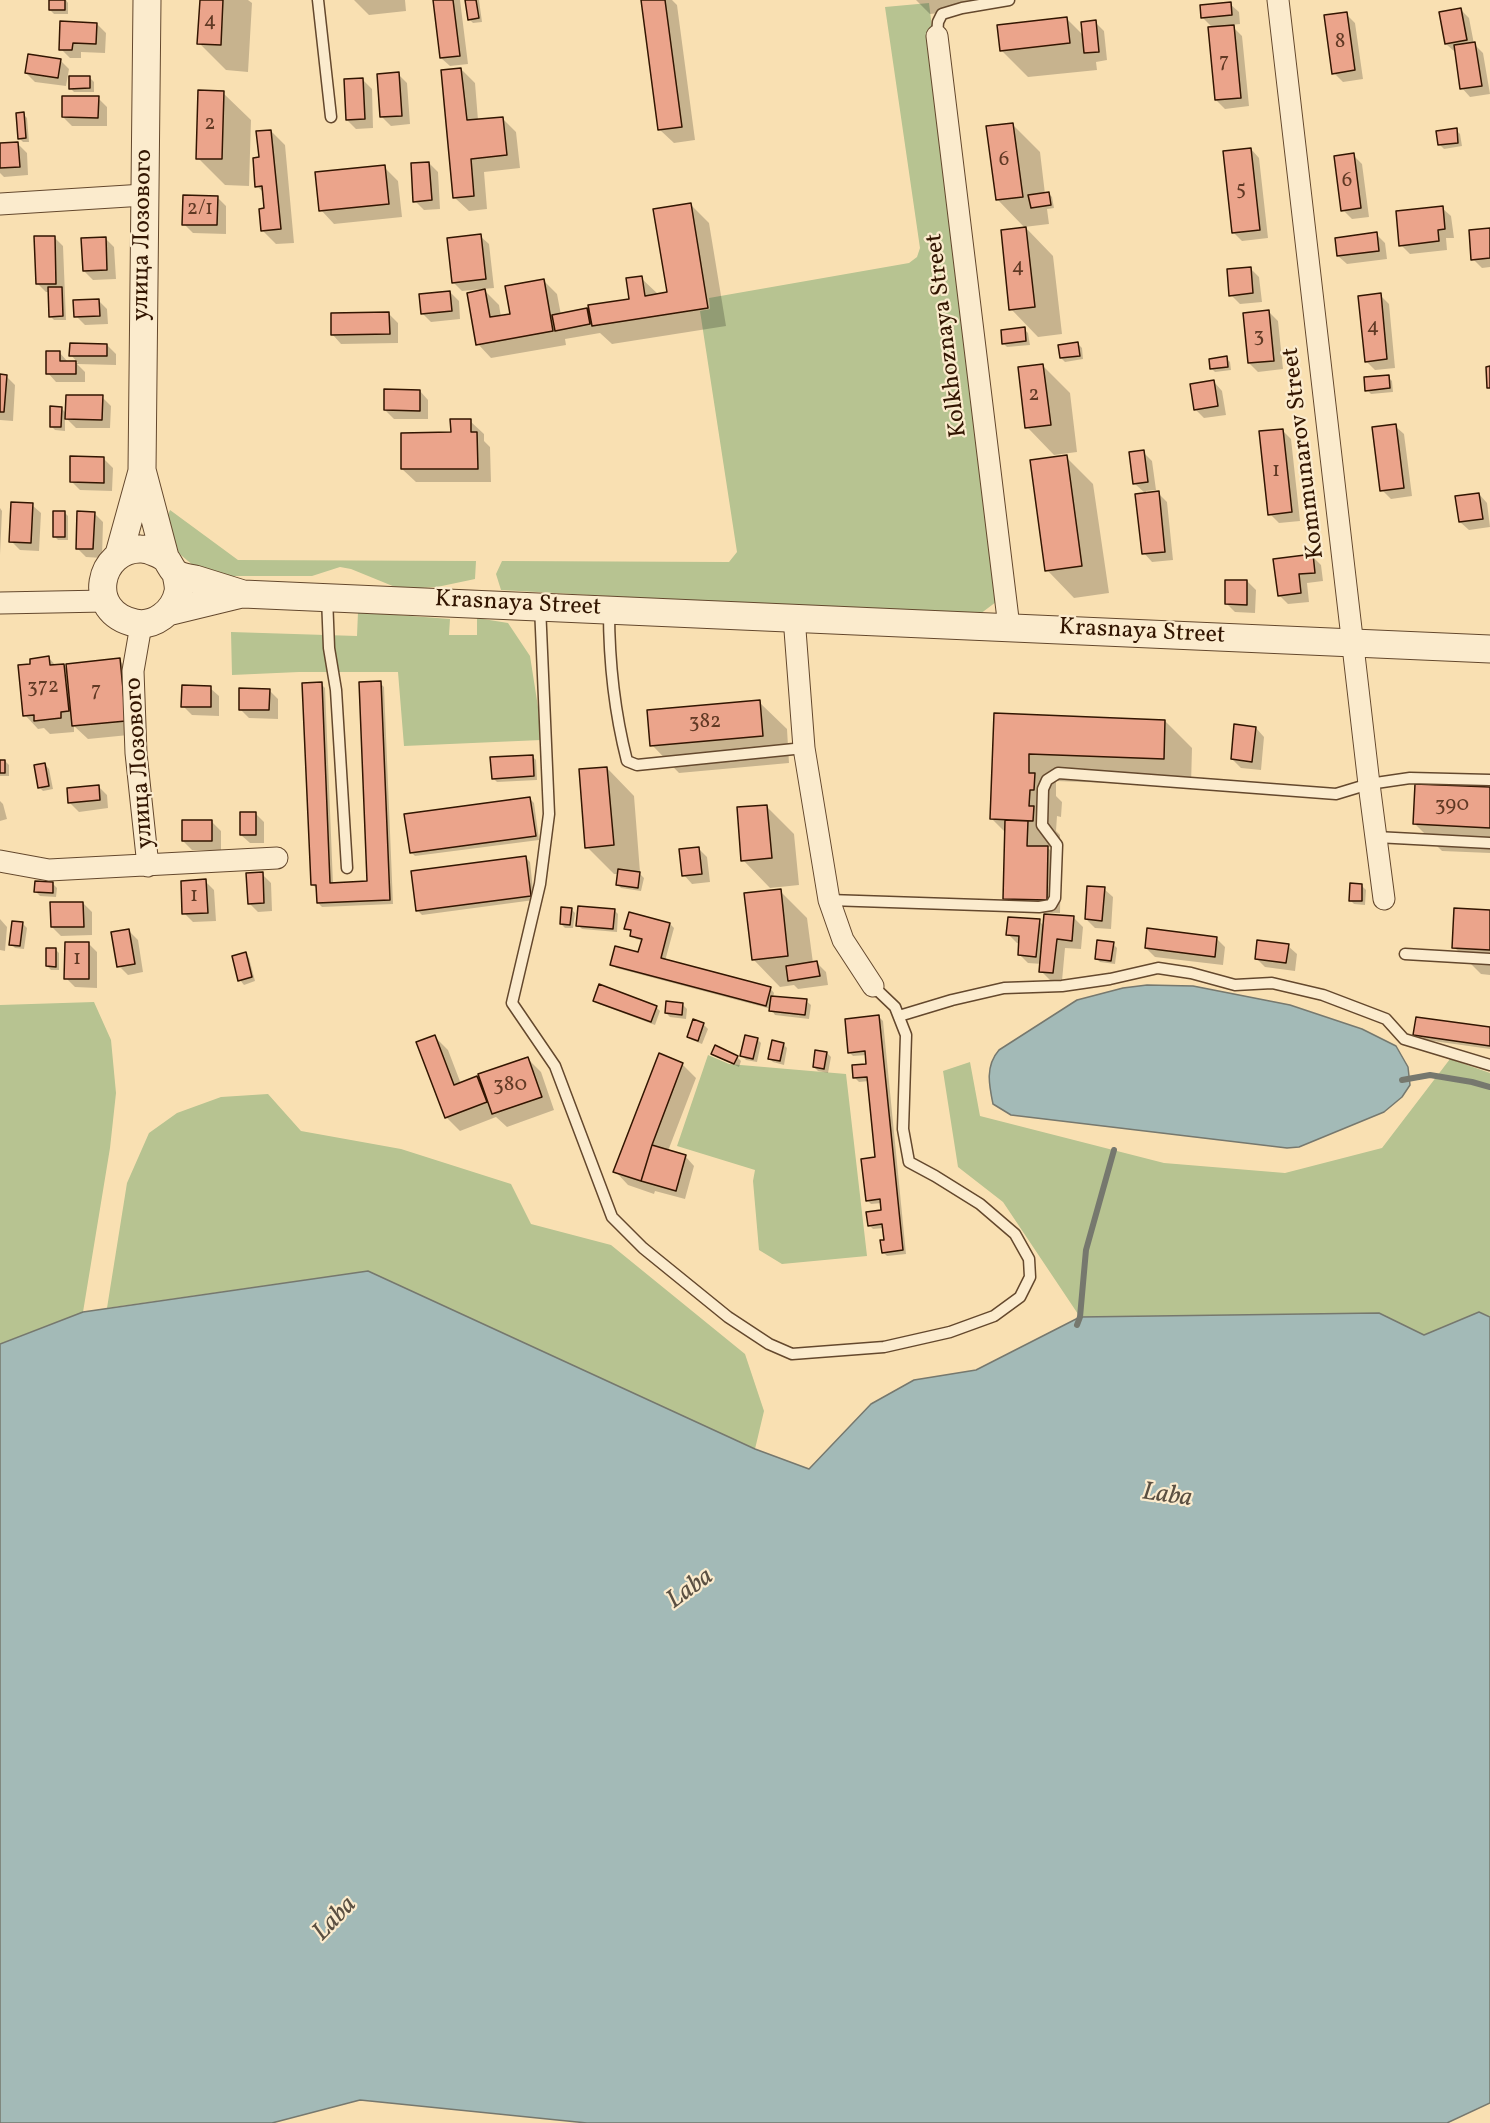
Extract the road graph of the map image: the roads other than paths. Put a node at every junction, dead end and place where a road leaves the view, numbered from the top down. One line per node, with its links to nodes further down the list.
1 (147, 0): 7 (street, улица Лозового)
2 (318, 0): 6 (lane)
3 (1009, 0): 5 (lane)
4 (1278, 0): 22 (street, Kommunarov Street)
5 (937, 36): 21 (street, Kolkhoznaya Street)
6 (331, 117)
7 (144, 195): 8 (street); 9 (street, улица Лозового)
8 (0, 204)
9 (142, 470): 10 (street, улица Лозового); 11 (street, улица Лозового)
10 (119, 554): 11 (street, Krasnaya Street); 14 (street)
11 (170, 565): 12 (street, Krasnaya Street); 18 (street)
12 (243, 594): 13 (street, Krasnaya Street); 18 (street, Krasnaya Street)
13 (327, 596): 16 (street, Krasnaya Street); 32 (lane)
14 (105, 602): 15 (street); 20 (street)
15 (0, 603)
16 (540, 606): 17 (street, Krasnaya Street); 38 (lane)
17 (609, 609): 19 (street, Krasnaya Street); 24 (lane)
18 (168, 612): 20 (street, Krasnaya Street)
19 (794, 617): 21 (street, Krasnaya Street); 24 (street)
20 (141, 625): 31 (street, улица Лозового)
21 (1009, 627): 22 (street, Krasnaya Street)
22 (1353, 643): 23 (street, Krasnaya Street); 26 (street, Kommunarov Street)
23 (1490, 649)
24 (804, 748): 34 (street)
25 (1490, 780): 26 (lane)
26 (1369, 784): 27 (street, Kommunarov Street); 34 (lane)
27 (1376, 837): 28 (lane); 33 (street, Kommunarov Street)
28 (1490, 843)
29 (277, 858): 31 (street)
30 (0, 861): 31 (street)
31 (148, 866)
32 (347, 868)
33 (1384, 899)
34 (829, 900): 37 (street)
35 (1405, 954): 36 (lane)
36 (1490, 959)
37 (873, 986): 38 (lane)
38 (899, 1016): 39 (lane)
39 (1490, 1065)

